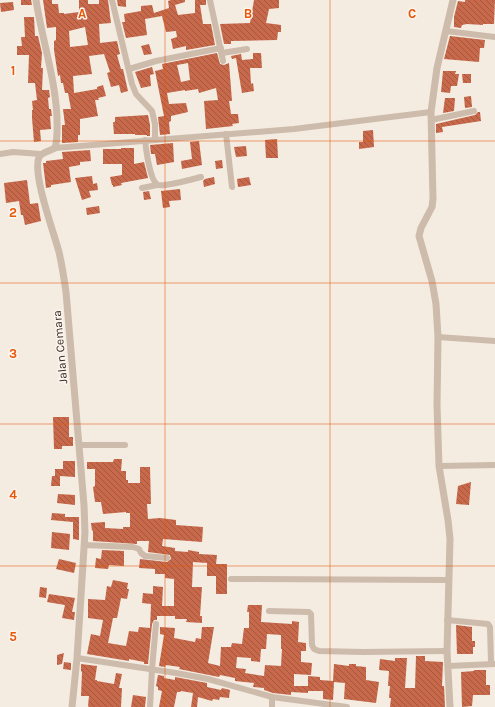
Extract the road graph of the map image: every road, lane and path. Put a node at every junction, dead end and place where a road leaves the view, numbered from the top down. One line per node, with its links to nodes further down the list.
1 (36, 0): 16 (street)
2 (112, 0): 10 (street)
3 (210, 0): 8 (street)
4 (453, 0): 5 (street)
5 (446, 31): 6 (street); 12 (street)
6 (495, 37)
7 (246, 49): 8 (street)
8 (222, 50): 9 (street); 10 (street)
9 (223, 61)
10 (128, 69): 15 (street)
11 (474, 111): 12 (street)
12 (431, 116): 13 (street); 23 (street)
13 (226, 134): 15 (street); 21 (street)
14 (145, 140): 15 (street); 16 (street); 20 (street)
15 (155, 140)
16 (55, 148): 18 (street)
17 (0, 154): 18 (street)
18 (41, 154): 25 (street, Jalan Cemara)
19 (201, 177): 20 (street)
20 (157, 185): 22 (street)
21 (232, 186)
22 (142, 188)
23 (438, 337): 24 (street); 28 (street)
24 (495, 341)
25 (79, 445): 26 (street); 29 (street, Jalan Cemara)
26 (125, 445)
27 (495, 465): 28 (street)
28 (439, 466): 32 (street)
29 (84, 545): 30 (street); 37 (street, Jalan Cemara)
30 (168, 558)
31 (231, 579): 32 (street)
32 (449, 580): 34 (street)
33 (269, 611): 36 (street)
34 (447, 620): 36 (street); 38 (street)
35 (156, 624): 40 (street)
36 (447, 651): 39 (street)
37 (77, 658): 40 (street); 42 (street, Jalan Cemara)
38 (493, 664): 39 (street)
39 (448, 666): 46 (street)
40 (152, 669): 41 (street); 43 (street)
41 (272, 697): 44 (street); 45 (street)
42 (72, 707)
43 (150, 707)
44 (272, 707)
45 (347, 707)
46 (450, 707)

